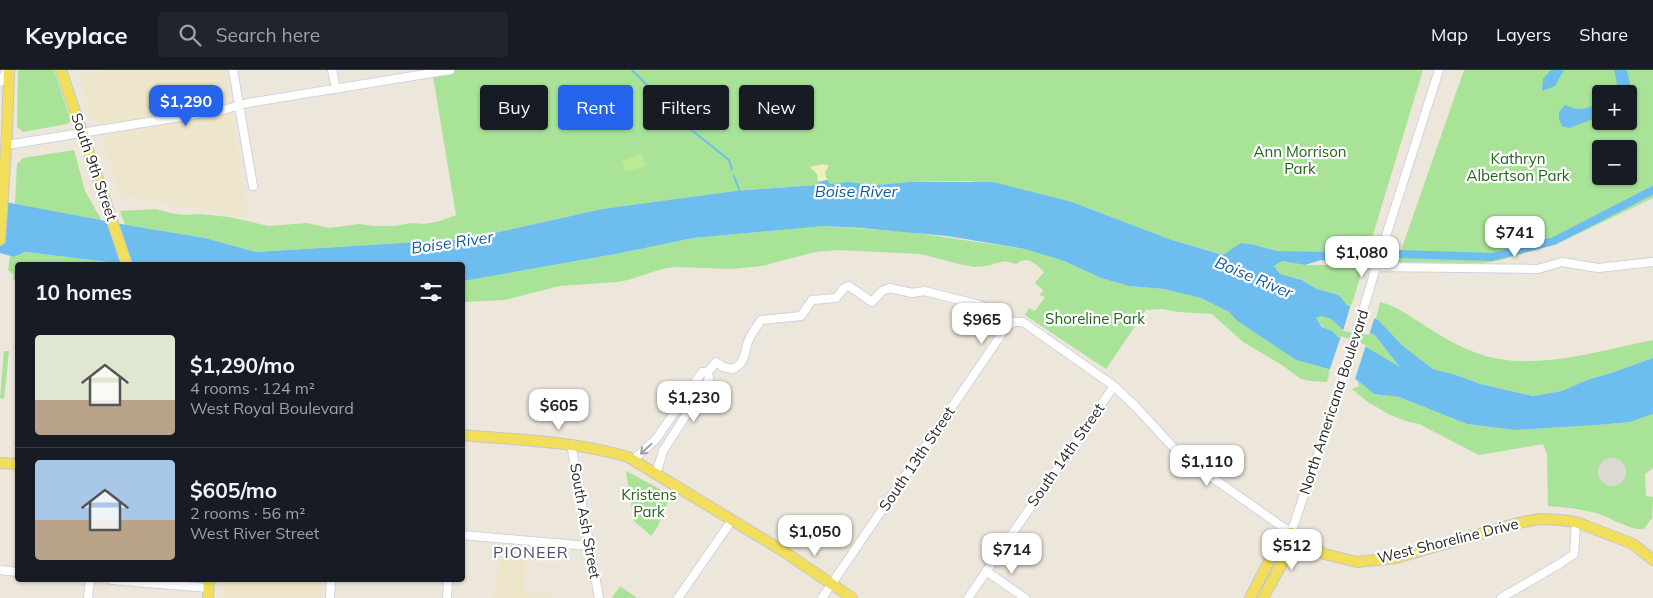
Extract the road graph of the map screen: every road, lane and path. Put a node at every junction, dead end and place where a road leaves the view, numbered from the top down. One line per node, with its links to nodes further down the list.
1 (9, 70): 8 (street); 10 (main road)
2 (61, 70): 12 (main road, South 9th Street)
3 (233, 70): 11 (street)
4 (332, 70): 9 (street)
5 (450, 70): 7 (street)
6 (1439, 70): 18 (street, North Americana Boulevard)
7 (422, 72): 9 (street)
8 (0, 82)
9 (336, 89): 11 (street)
10 (4, 106): 13 (main road)
11 (239, 106): 12 (street); 14 (street)
12 (82, 133): 13 (street); 16 (main road, South 9th Street)
13 (7, 145): 15 (main road)
14 (253, 186)
15 (0, 240)
16 (126, 262)
17 (1653, 262): 18 (street)
18 (1376, 268): 30 (street, North Americana Boulevard)
19 (1014, 322): 20 (street, West Shoreline Drive); 21 (street, West Shoreline Drive); 41 (street, South 13th Street)
20 (708, 372): 24 (street, one-way to 24); 27 (street)
21 (1114, 386): 30 (street, West Shoreline Drive); 35 (street, South 14th Street)
22 (465, 435): 23 (main road)
23 (571, 444): 24 (main road); 32 (street, South Ash Street)
24 (633, 460): 27 (main road)
25 (0, 462): 26 (main road)
26 (15, 464)
27 (656, 474): 28 (main road)
28 (732, 520): 41 (main road); 47 (street)
29 (1576, 522): 30 (main road, West Shoreline Drive); 33 (main road, West Shoreline Drive); 54 (street)
30 (1291, 533): 52 (main road); 53 (main road)
31 (465, 535): 32 (street)
32 (589, 546): 46 (street, South Ash Street)
33 (1653, 560)
34 (0, 570): 36 (street)
35 (986, 571): 50 (street, South 14th Street); 51 (street)
36 (15, 572)
37 (90, 582): 43 (street)
38 (134, 582): 42 (street)
39 (331, 582): 44 (street)
40 (448, 582): 45 (street)
41 (832, 584): 48 (street, South 13th Street); 49 (main road)
42 (209, 589)
43 (88, 598)
44 (330, 598)
45 (447, 598)
46 (599, 598)
47 (678, 598)
48 (822, 598)
49 (852, 598)
50 (968, 598)
51 (1025, 598)
52 (1250, 598)
53 (1263, 598)
54 (1501, 598)

